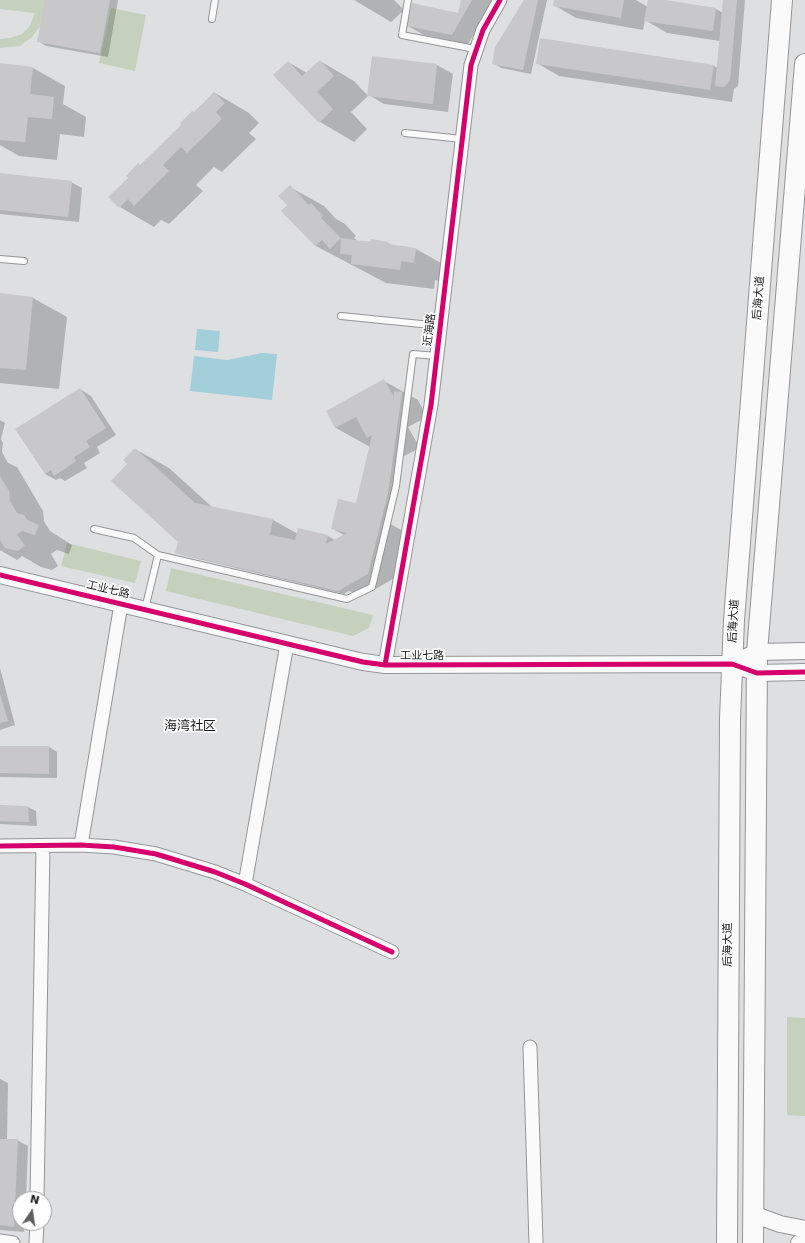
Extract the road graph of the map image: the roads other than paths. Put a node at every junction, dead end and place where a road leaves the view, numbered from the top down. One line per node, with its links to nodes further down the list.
1 (215, 0): 5 (lane)
2 (408, 0): 6 (lane)
3 (500, 0): 6 (street, 近海路)
4 (781, 2): 23 (main road, 后海大道)
5 (212, 20)
6 (475, 49): 9 (street, 近海路)
7 (805, 64): 22 (main road)
8 (405, 133): 9 (lane)
9 (462, 140): 13 (street, 近海路)
10 (0, 259): 11 (lane)
11 (24, 261)
12 (341, 316): 13 (lane)
13 (441, 326): 14 (street, 近海路)
14 (437, 356): 16 (lane); 24 (street, 近海路)
15 (94, 529): 16 (lane)
16 (158, 555): 19 (lane)
17 (0, 575): 18 (street, 工业七路)
18 (121, 604): 19 (street, 工业七路); 27 (street)
19 (145, 609): 20 (street, 工业七路)
20 (287, 644): 24 (street, 工业七路); 30 (street)
21 (805, 651): 22 (street, 工业七路)
22 (758, 652): 23 (street, 工业七路); 26 (main road)
23 (732, 664): 24 (street, 工业七路); 26 (street, 工业七路); 41 (main road, 后海大道)
24 (385, 665)
25 (805, 672): 26 (street, 工业七路)
26 (757, 673): 34 (main road)
27 (81, 845): 29 (street); 30 (street)
28 (0, 846): 29 (street)
29 (43, 846): 33 (street)
30 (245, 884): 31 (street)
31 (392, 952)
32 (530, 1047): 40 (street)
33 (37, 1191)
34 (753, 1214): 35 (street); 42 (main road)
35 (805, 1229)
36 (37, 1231): 39 (street)
37 (0, 1241): 38 (street)
38 (13, 1243)
39 (36, 1243)
40 (536, 1243)
41 (727, 1243)
42 (753, 1243)
43 (799, 1243): 44 (street)
44 (805, 1243)

